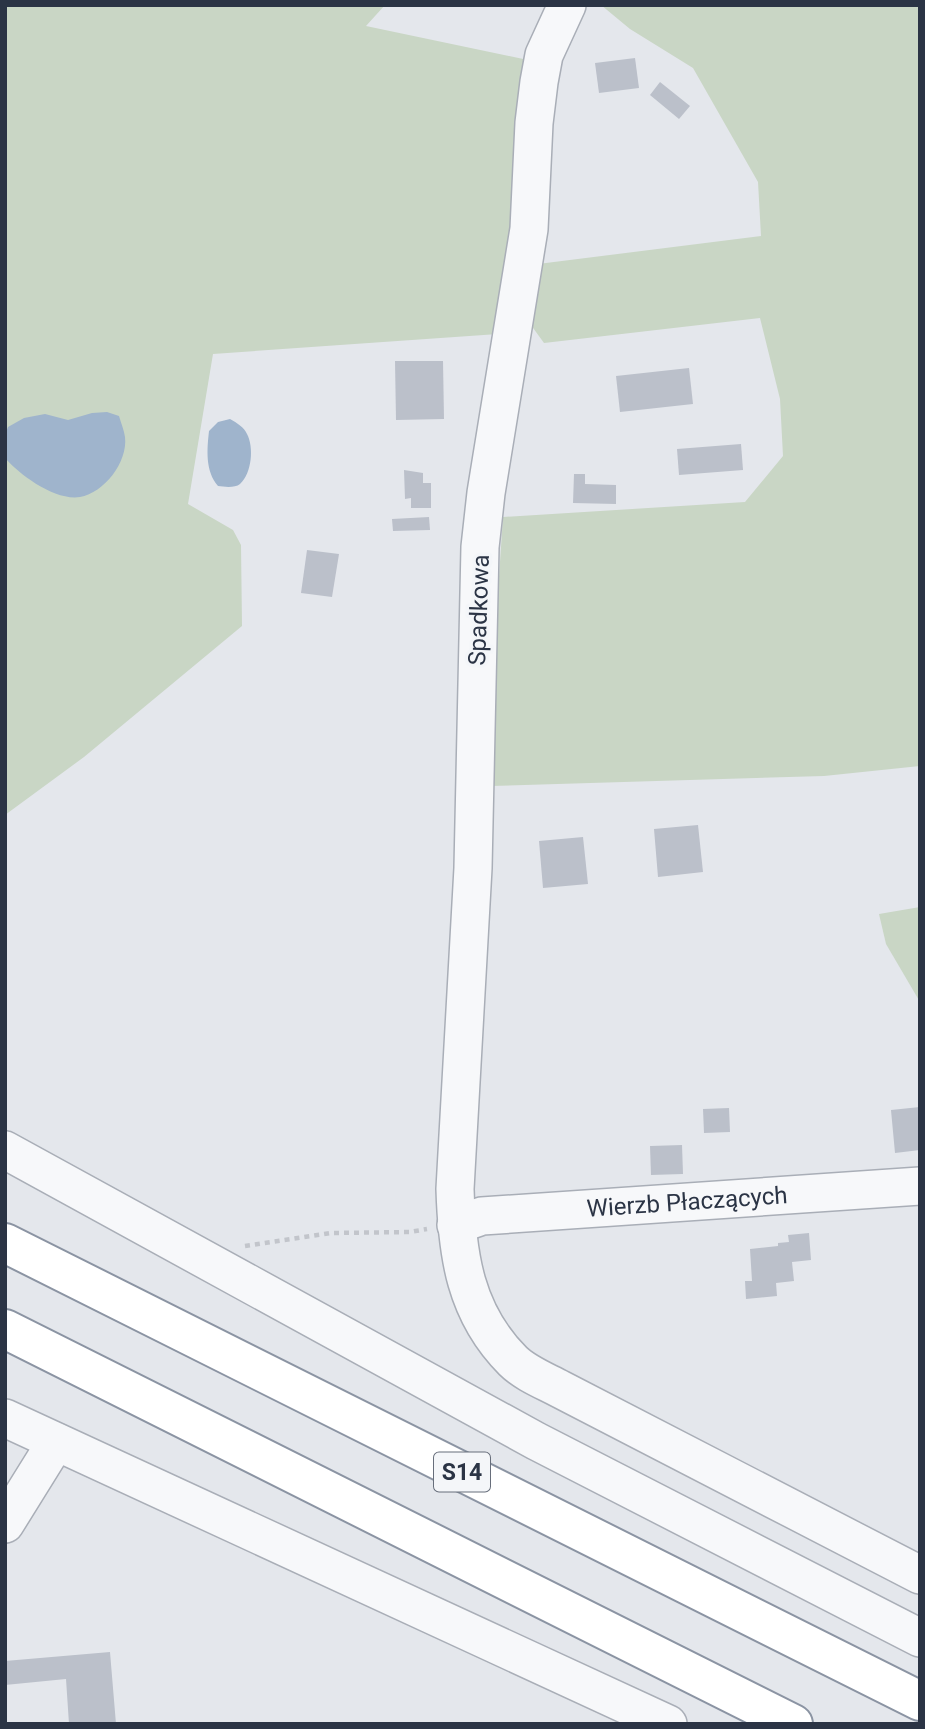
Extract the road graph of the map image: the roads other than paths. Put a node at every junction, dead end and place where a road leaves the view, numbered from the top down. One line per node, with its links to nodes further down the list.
1 (568, 5): 4 (street, Spadkowa)
2 (5, 1150): 11 (street)
3 (920, 1186): 4 (street, Wierzb Płaczących)
4 (456, 1224): 10 (street, Spadkowa)
5 (5, 1243): 12 (highway, S14)
6 (5, 1329): 14 (highway)
7 (5, 1418): 8 (street)
8 (56, 1441): 9 (street); 13 (street)
9 (5, 1524)
10 (920, 1575)
11 (920, 1638)
12 (920, 1701)
13 (668, 1724)
14 (793, 1724)

